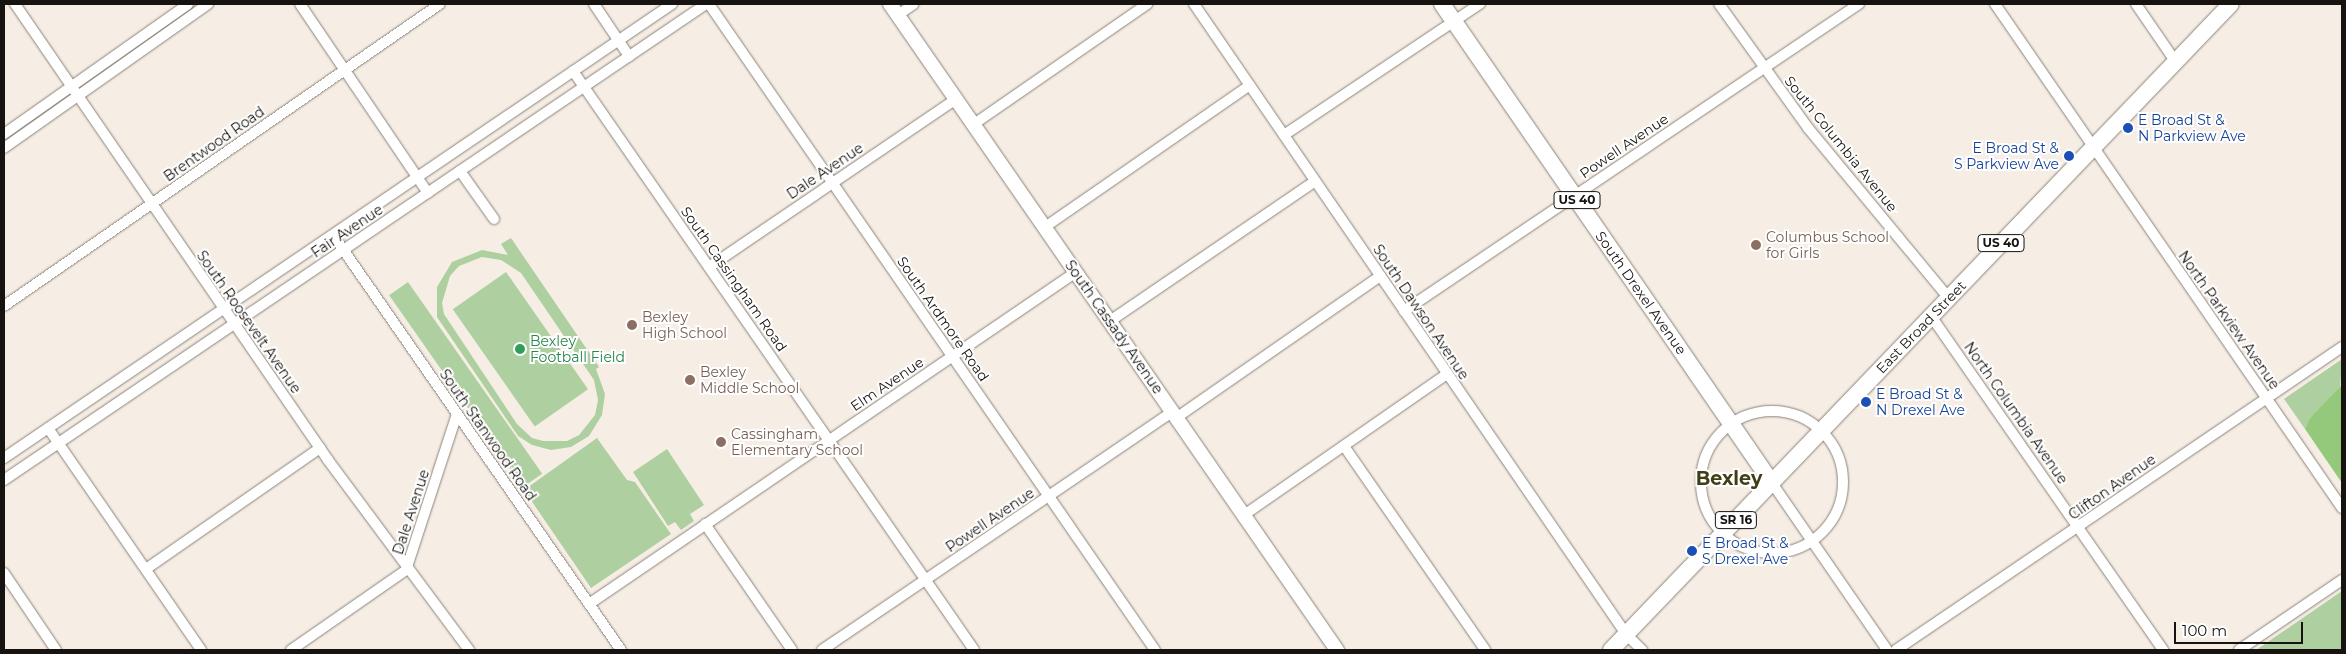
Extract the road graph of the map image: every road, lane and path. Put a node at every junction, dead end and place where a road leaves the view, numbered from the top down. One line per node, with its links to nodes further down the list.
1 (15, 4): 28 (street, South Roosevelt Avenue)
2 (188, 4): 28 (street)
3 (208, 4): 30 (street)
4 (300, 4): 24 (street)
5 (440, 4): 24 (street, Brentwood Road)
6 (594, 4): 21 (street)
7 (672, 4): 21 (street, Fair Avenue)
8 (707, 4): 22 (street, Fair Avenue); 40 (street, South Ardmore Road)
9 (914, 4): 19 (street)
10 (1147, 4): 32 (street)
11 (1194, 4): 27 (street, South Dawson Avenue)
12 (1442, 4): 20 (main road, South Drexel Avenue / US 40)
13 (1480, 4): 20 (street)
14 (1719, 4): 25 (street, South Columbia Avenue)
15 (1859, 4): 25 (street, Powell Avenue)
16 (1995, 4): 35 (street, North Parkview Avenue)
17 (2136, 4): 23 (street)
18 (2231, 4): 23 (main road, East Broad Street / US 40)
19 (894, 9): 31 (street, South Cassady Avenue)
20 (1454, 21): 34 (street); 42 (main road, South Drexel Avenue / US 40)
21 (619, 40): 22 (street); 26 (street, Fair Avenue)
22 (629, 56): 29 (street, Fair Avenue)
23 (2175, 61): 35 (main road, East Broad Street / US 40)
24 (345, 69): 38 (street); 43 (street, Brentwood Road)
25 (1763, 69): 42 (street, Powell Avenue); 51 (street, South Columbia Avenue)
26 (573, 71): 29 (street, South Cassingham Road); 38 (street, Fair Avenue)
27 (1250, 85): 34 (street, South Dawson Avenue); 45 (street)
28 (72, 86): 30 (street, South Roosevelt Avenue); 33 (street)
29 (584, 87): 37 (street, Fair Avenue); 48 (street, South Cassingham Road)
30 (78, 95): 36 (street); 43 (street, South Roosevelt Avenue)
31 (956, 99): 32 (street, South Cassady Avenue); 40 (street, Dale Avenue)
32 (974, 124): 45 (street, South Cassady Avenue)
33 (4, 134)
34 (1284, 135): 39 (street, South Dawson Avenue)
35 (2093, 147): 51 (main road, East Broad Street / US 40); 61 (street, North Parkview Avenue)
36 (4, 148)
37 (460, 171): 41 (street, Fair Avenue); 44 (street)
38 (417, 177): 41 (street); 46 (street, Fair Avenue)
39 (1315, 180): 50 (street, South Dawson Avenue); 56 (street)
40 (833, 183): 48 (street, Dale Avenue); 59 (street, South Ardmore Road)
41 (428, 193): 47 (street, Fair Avenue)
42 (1574, 196): 54 (street, Powell Avenue); 64 (main road, South Drexel Avenue / US 40)
43 (151, 204): 52 (street, Brentwood Road); 53 (street, South Roosevelt Avenue)
44 (494, 219)
45 (1045, 227): 49 (street, South Cassady Avenue)
46 (333, 234): 47 (street, South Stanwood Road); 53 (street, Fair Avenue)
47 (344, 250): 57 (street, Fair Avenue); 62 (street, South Stanwood Road)
48 (709, 267): 67 (street, South Cassingham Road)
49 (1076, 272): 56 (street, South Cassady Avenue); 59 (street, Elm Avenue)
50 (1380, 276): 54 (street, South Dawson Avenue); 63 (street, Powell Avenue)
51 (1948, 297): 55 (main road, East Broad Street / US 40)
52 (4, 306)
53 (223, 309): 57 (street, South Roosevelt Avenue); 65 (street, Fair Avenue)
54 (1404, 311): 60 (street, South Dawson Avenue)
55 (1931, 316): 66 (main road, East Broad Street / US 40); 78 (street, North Columbia Avenue)
56 (1110, 321): 63 (street, South Cassady Avenue)
57 (234, 324): 68 (street, Fair Avenue); 70 (street, South Roosevelt Avenue)
58 (2342, 347): 61 (street, Clifton Avenue)
59 (952, 356): 67 (street, Elm Avenue); 74 (street, South Ardmore Road)
60 (1447, 374): 69 (street); 87 (street, South Dawson Avenue)
61 (2266, 397): 75 (street, North Parkview Avenue); 78 (street, Clifton Avenue)
62 (457, 414): 81 (street, Dale Avenue); 86 (street, South Stanwood Road)
63 (1174, 415): 74 (street, Powell Avenue); 76 (street, South Cassady Avenue)
64 (1731, 424): 66 (street); 73 (main road, South Drexel Avenue / US 40); 79 (street)
65 (48, 428): 68 (street); 71 (street, Fair Avenue)
66 (1822, 431): 73 (main road, East Broad Street / US 40); 80 (street)
67 (828, 440): 77 (street, Elm Avenue); 84 (street, South Cassingham Road)
68 (59, 443): 72 (street, Fair Avenue); 82 (street)
69 (1344, 446): 76 (street); 98 (street)
70 (320, 448): 81 (street, South Roosevelt Avenue); 82 (street)
71 (4, 458)
72 (4, 480)
73 (1772, 483): 79 (main road, East Broad Street / SR 16); 80 (street)
74 (1049, 496): 84 (street, Powell Avenue); 96 (street, South Ardmore Road)
75 (2342, 508)
76 (1244, 515): 97 (street, South Cassady Avenue)
77 (705, 524): 86 (street, Elm Avenue); 93 (street)
78 (2079, 527): 103 (street, Clifton Avenue); 104 (street, North Columbia Avenue)
79 (1723, 533): 80 (street); 87 (main road, East Broad Street / SR 16)
80 (1812, 541): 102 (street)
81 (409, 566): 90 (street, Dale Avenue); 91 (street, South Roosevelt Avenue)
82 (146, 569): 89 (street)
83 (4, 573): 88 (street)
84 (926, 580): 94 (street, Powell Avenue); 95 (street, South Cassingham Road)
85 (2342, 580): 105 (street)
86 (589, 604): 92 (street, South Stanwood Road)
87 (1626, 634): 99 (main road, East Broad Street / SR 16); 100 (street); 101 (street)
88 (56, 650)
89 (201, 650)
90 (291, 650)
91 (469, 650)
92 (621, 650)
93 (792, 650)
94 (822, 650)
95 (974, 650)
96 (1155, 650)
97 (1337, 650)
98 (1485, 650)
99 (1611, 650)
100 (1632, 650)
101 (1642, 650)
102 (1886, 650)
103 (1896, 650)
104 (2164, 650)
105 (2239, 650)

